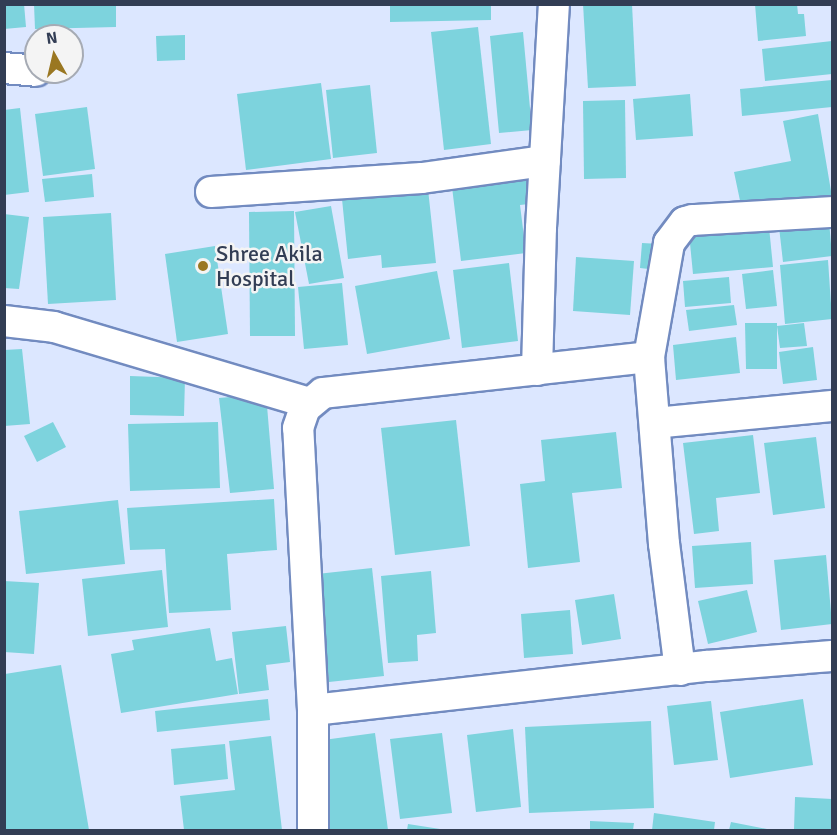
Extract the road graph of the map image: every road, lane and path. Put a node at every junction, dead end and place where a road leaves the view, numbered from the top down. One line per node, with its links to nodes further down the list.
1 (554, 4): 4 (street)
2 (4, 68): 3 (street)
3 (24, 70)
4 (545, 161): 5 (street); 9 (street)
5 (212, 192)
6 (832, 212): 8 (street)
7 (4, 321): 10 (street)
8 (649, 357): 9 (street); 12 (street)
9 (537, 370): 10 (street)
10 (309, 403): 15 (street)
11 (832, 406): 12 (street)
12 (655, 423): 14 (street)
13 (832, 656): 14 (street)
14 (680, 670): 15 (street)
15 (313, 710): 16 (street)
16 (313, 831)

